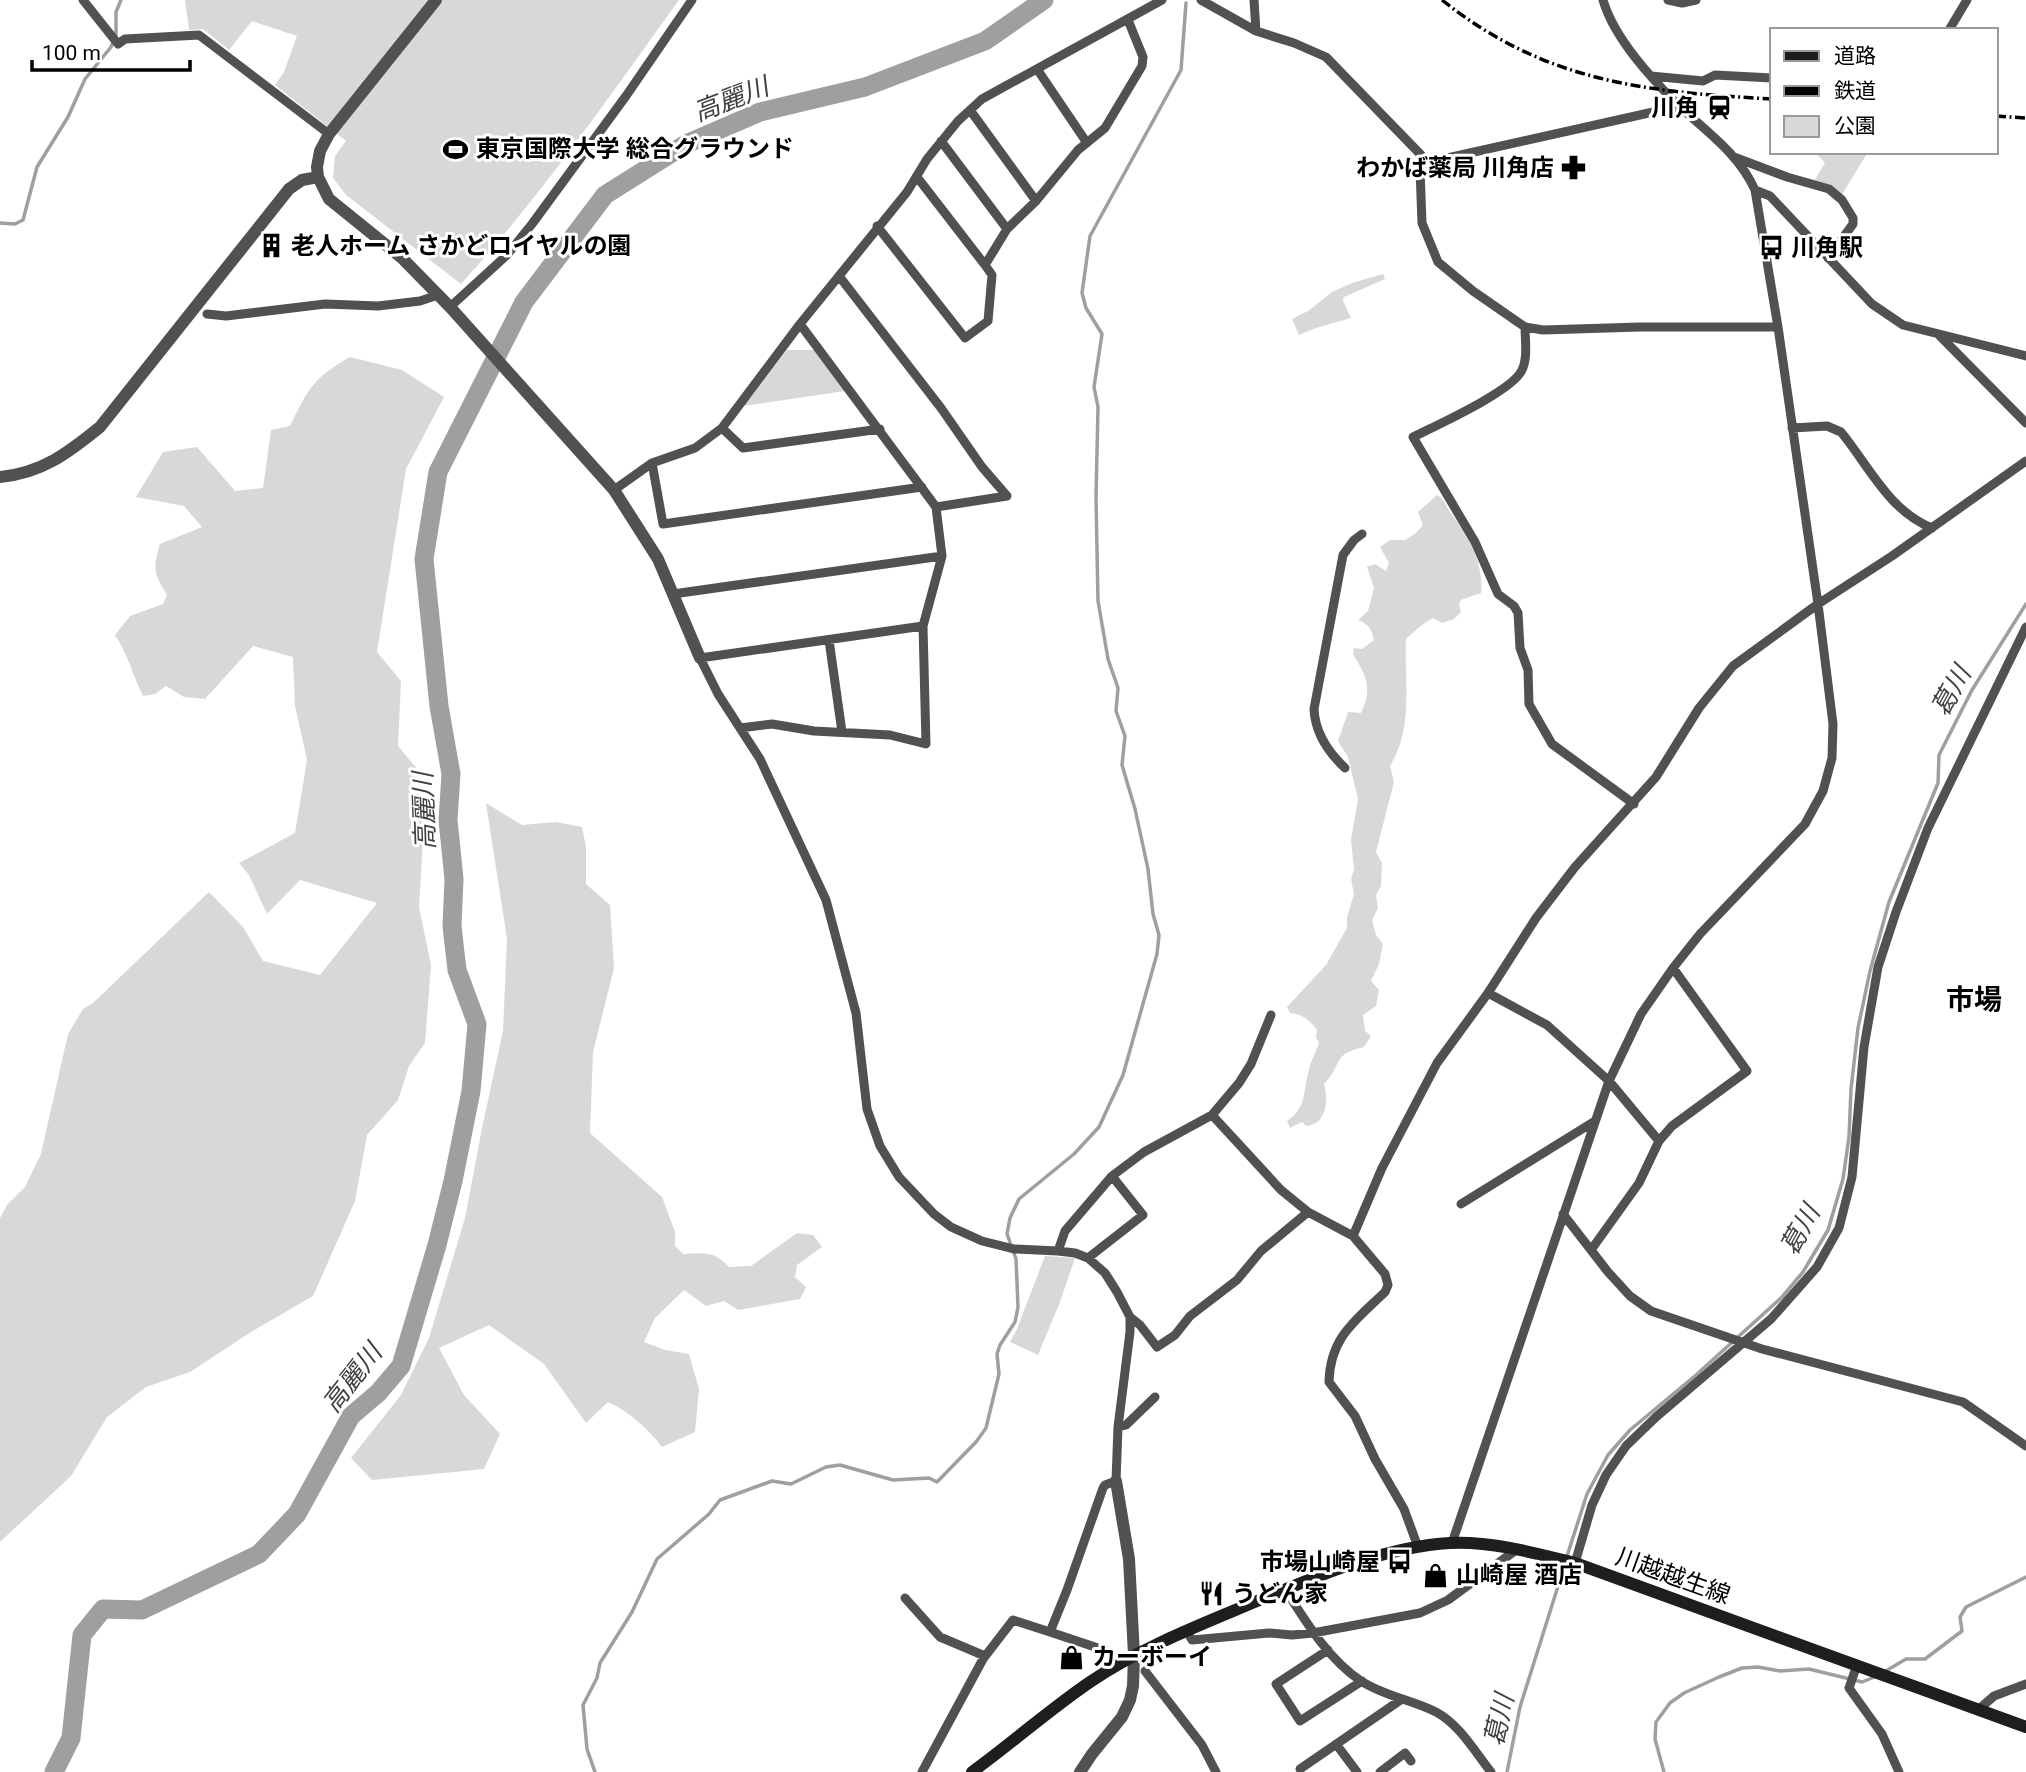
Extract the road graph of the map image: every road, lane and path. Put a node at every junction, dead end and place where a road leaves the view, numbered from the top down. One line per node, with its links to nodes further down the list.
1 (83, 0): 19 (street)
2 (436, 0): 19 (street)
3 (692, 0): 34 (street)
4 (1162, 0): 11 (street)
5 (1201, 0): 13 (street)
6 (1254, 0): 13 (street)
7 (1603, 0): 15 (street)
8 (1668, 0): 9 (street)
9 (1696, 0)
10 (1967, 0): 12 (street)
11 (1128, 20): 14 (street); 21 (street)
12 (1950, 28)
13 (1256, 31): 23 (street)
14 (1037, 69): 18 (street); 21 (street)
15 (1651, 76): 16 (street); 17 (street)
16 (1770, 78)
17 (1680, 106): 22 (street); 23 (street)
18 (971, 110): 20 (street); 27 (street)
19 (329, 134): 24 (street)
20 (941, 141): 25 (street); 29 (street)
21 (1087, 143): 27 (street)
22 (1734, 157): 26 (street); 30 (street)
23 (1424, 158): 37 (street)
24 (318, 177): 33 (street); 47 (street)
25 (917, 177): 28 (street); 31 (street)
26 (1755, 190): 30 (street); 38 (street)
27 (1036, 201): 29 (street)
28 (877, 226): 31 (street); 32 (street)
29 (1007, 229): 31 (street)
30 (1828, 258): 39 (street)
31 (985, 265)
32 (839, 276): 36 (street); 50 (street)
33 (438, 295): 34 (street); 35 (street)
34 (450, 307): 49 (street)
35 (207, 314)
36 (800, 324): 42 (street); 44 (street)
37 (1525, 327): 38 (street); 63 (street)
38 (1778, 327): 43 (street)
39 (1939, 335): 40 (street); 41 (street)
40 (2026, 356)
41 (2026, 424)
42 (722, 428): 44 (street); 46 (street)
43 (1792, 428): 51 (street); 55 (street)
44 (880, 429): 48 (street)
45 (2026, 461): 51 (street)
46 (652, 463): 48 (street); 49 (street)
47 (0, 477)
48 (922, 487): 50 (street)
49 (614, 490): 54 (street)
50 (936, 507): 53 (street)
51 (1932, 528): 55 (street)
52 (1362, 534): 62 (street)
53 (942, 556): 54 (street); 56 (street)
54 (673, 594): 59 (street)
55 (1818, 604): 63 (street); 64 (street)
56 (923, 626): 58 (street); 61 (street)
57 (2026, 627): 80 (street)
58 (829, 640): 59 (street); 61 (street)
59 (699, 658): 60 (street)
60 (740, 728): 61 (street); 77 (street)
61 (842, 732)
62 (1345, 768)
63 (1634, 804): 65 (street)
64 (1673, 968): 67 (street); 70 (street)
65 (1488, 993): 67 (street); 75 (street)
66 (1271, 1015): 68 (street)
67 (1609, 1081): 69 (street); 70 (street)
68 (1212, 1115): 71 (street); 73 (street)
69 (1595, 1121): 72 (street); 74 (street)
70 (1659, 1141): 76 (street)
71 (1112, 1177): 77 (street); 78 (street)
72 (1461, 1204)
73 (1308, 1212): 75 (street); 79 (street)
74 (1563, 1214): 76 (street); 85 (street)
75 (1353, 1236): 86 (street)
76 (1591, 1250): 80 (street)
77 (1058, 1251): 78 (street)
78 (1088, 1258): 79 (street)
79 (1130, 1317): 82 (street)
80 (1745, 1344): 83 (street); 88 (street)
81 (1155, 1396): 82 (street)
82 (1118, 1427): 84 (street)
83 (2026, 1446)
84 (1116, 1480): 92 (street); 96 (street)
85 (1452, 1543): 86 (main road, 川越越生線); 87 (main road, 川越越生線)
86 (1418, 1547): 89 (main road, 川越越生線)
87 (1516, 1550): 88 (main road, 川越越生線); 93 (street)
88 (1569, 1562): 98 (main road, 川越越生線)
89 (1285, 1590): 91 (main road, 川越越生線); 93 (street)
90 (905, 1598): 97 (street)
91 (1186, 1630): 93 (street); 96 (main road, 川越越生線)
92 (1050, 1632): 95 (street); 97 (street)
93 (1313, 1633): 94 (street)
94 (1328, 1650): 100 (street); 100 (street)
95 (1107, 1651)
96 (1134, 1655): 109 (main road, 川越越生線); 110 (street)
97 (985, 1656): 108 (street)
98 (1857, 1665): 103 (main road, 川越越生線); 115 (street)
99 (1145, 1671): 111 (street)
100 (1362, 1681): 102 (street)
101 (2026, 1684): 103 (street)
102 (1402, 1699): 105 (street); 114 (street)
103 (1978, 1710): 104 (main road, 川越越生線)
104 (2026, 1727)
105 (1336, 1744): 107 (street); 112 (street)
106 (1411, 1761): 113 (street)
107 (1300, 1769)
108 (922, 1772)
109 (972, 1772)
110 (1080, 1772)
111 (1216, 1772)
112 (1357, 1772)
113 (1380, 1772)
114 (1492, 1772)
115 (1899, 1772)

